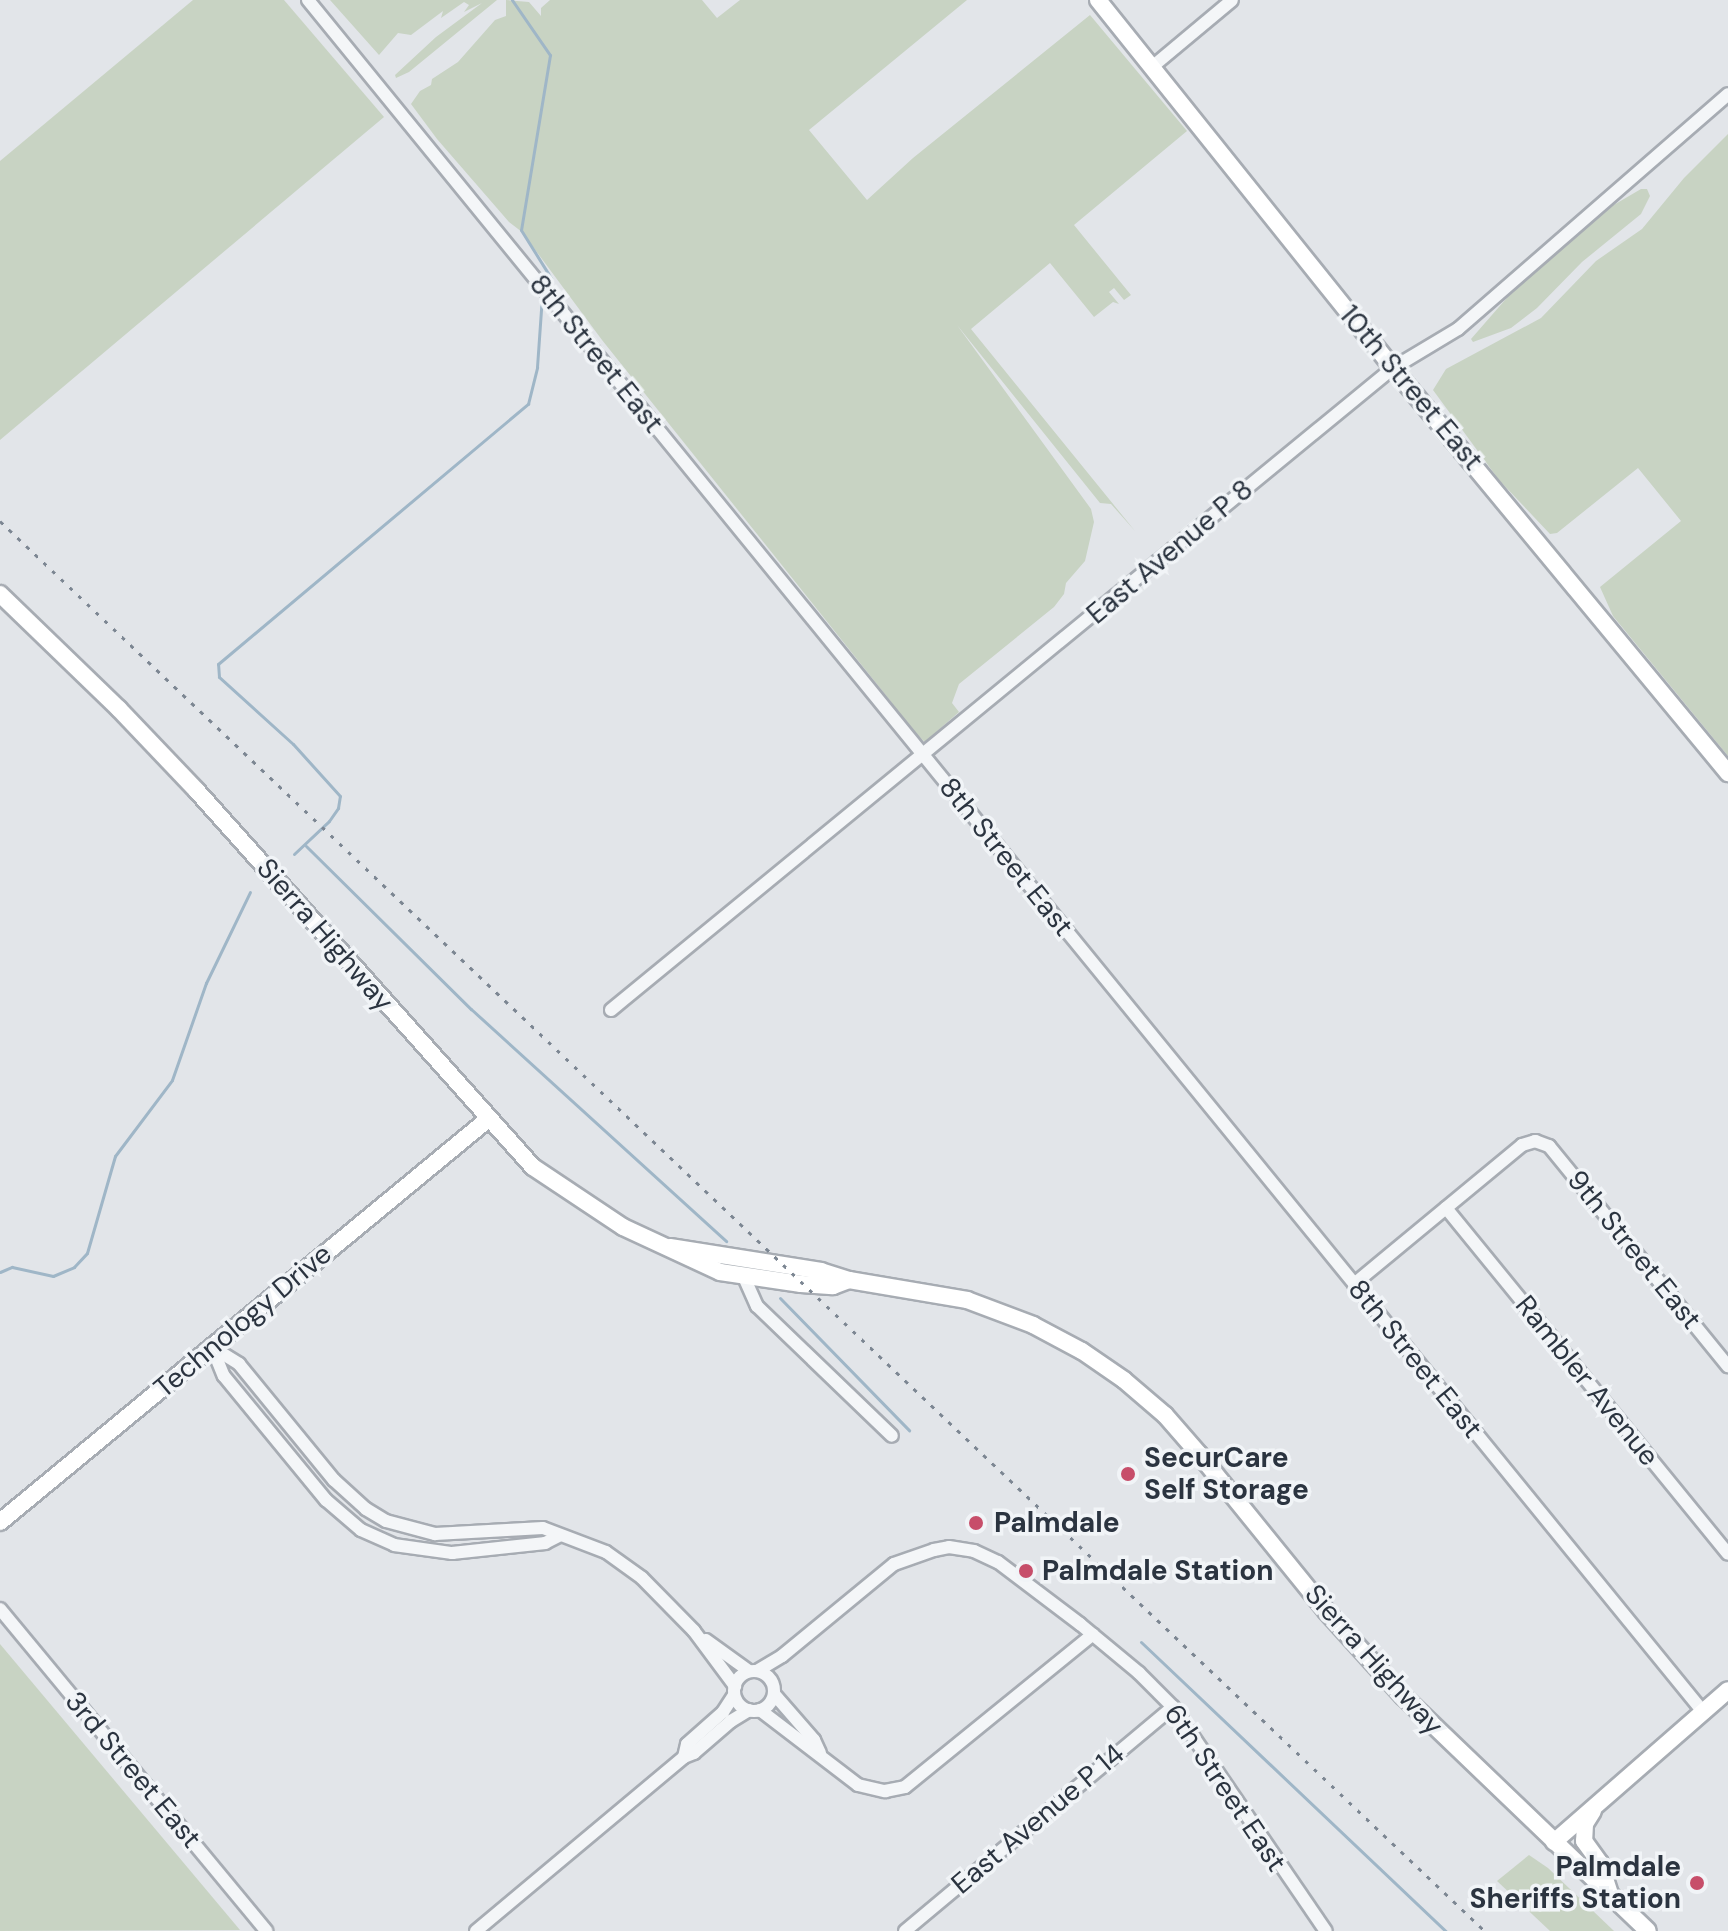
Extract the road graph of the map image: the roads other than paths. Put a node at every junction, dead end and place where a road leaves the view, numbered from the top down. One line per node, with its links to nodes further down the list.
1 (308, 0): 8 (street, 8th Street East)
2 (1098, 0): 4 (main road, 10th Street East)
3 (1232, 0): 4 (street)
4 (1152, 67): 6 (main road, 10th Street East)
5 (1728, 94): 6 (street, East Avenue P 8)
6 (1393, 368): 8 (street, East Avenue P 8); 9 (main road, 10th Street East)
7 (0, 594): 11 (main road, Sierra Highway)
8 (923, 756): 10 (street, East Avenue P 8); 16 (street, 8th Street East)
9 (1728, 773)
10 (611, 1010)
11 (487, 1120): 13 (main road, Sierra Highway); 17 (main road, Technology Drive)
12 (1446, 1208): 16 (street); 18 (street, 9th Street East); 23 (street, Rambler Avenue)
13 (670, 1247): 14 (main road, Sierra Highway); 15 (main road, Sierra Highway)
14 (744, 1277): 15 (main road, Sierra Highway); 19 (street)
15 (849, 1280): 38 (main road, Sierra Highway)
16 (1354, 1284): 34 (street, 8th Street East)
17 (212, 1347): 20 (main road, Technology Drive); 22 (street); 22 (street)
18 (1728, 1366)
19 (892, 1436)
20 (0, 1522)
21 (1728, 1532): 23 (street)
22 (559, 1536): 26 (street)
23 (1717, 1540): 24 (street, Rambler Avenue)
24 (1728, 1554)
25 (0, 1609): 40 (street, 3rd Street East)
26 (694, 1631): 28 (street); 29 (street)
27 (1093, 1634): 28 (street, 6th Street East); 32 (street, 6th Street East); 35 (street)
28 (753, 1671): 29 (street); 31 (street)
29 (734, 1690): 33 (street); 36 (street)
30 (1728, 1690): 34 (main road)
31 (774, 1694): 33 (street); 35 (street)
32 (1173, 1707): 42 (street, East Avenue P 14); 43 (street, 6th Street East)
33 (754, 1710): 35 (street); 36 (street)
34 (1704, 1713): 37 (main road)
35 (820, 1753)
36 (684, 1757): 41 (street)
37 (1600, 1801): 38 (main road); 39 (main road)
38 (1554, 1842): 39 (main road, Sierra Highway)
39 (1610, 1895): 44 (main road, Sierra Highway)
40 (266, 1931)
41 (476, 1931)
42 (905, 1931)
43 (1326, 1931)
44 (1648, 1931)

